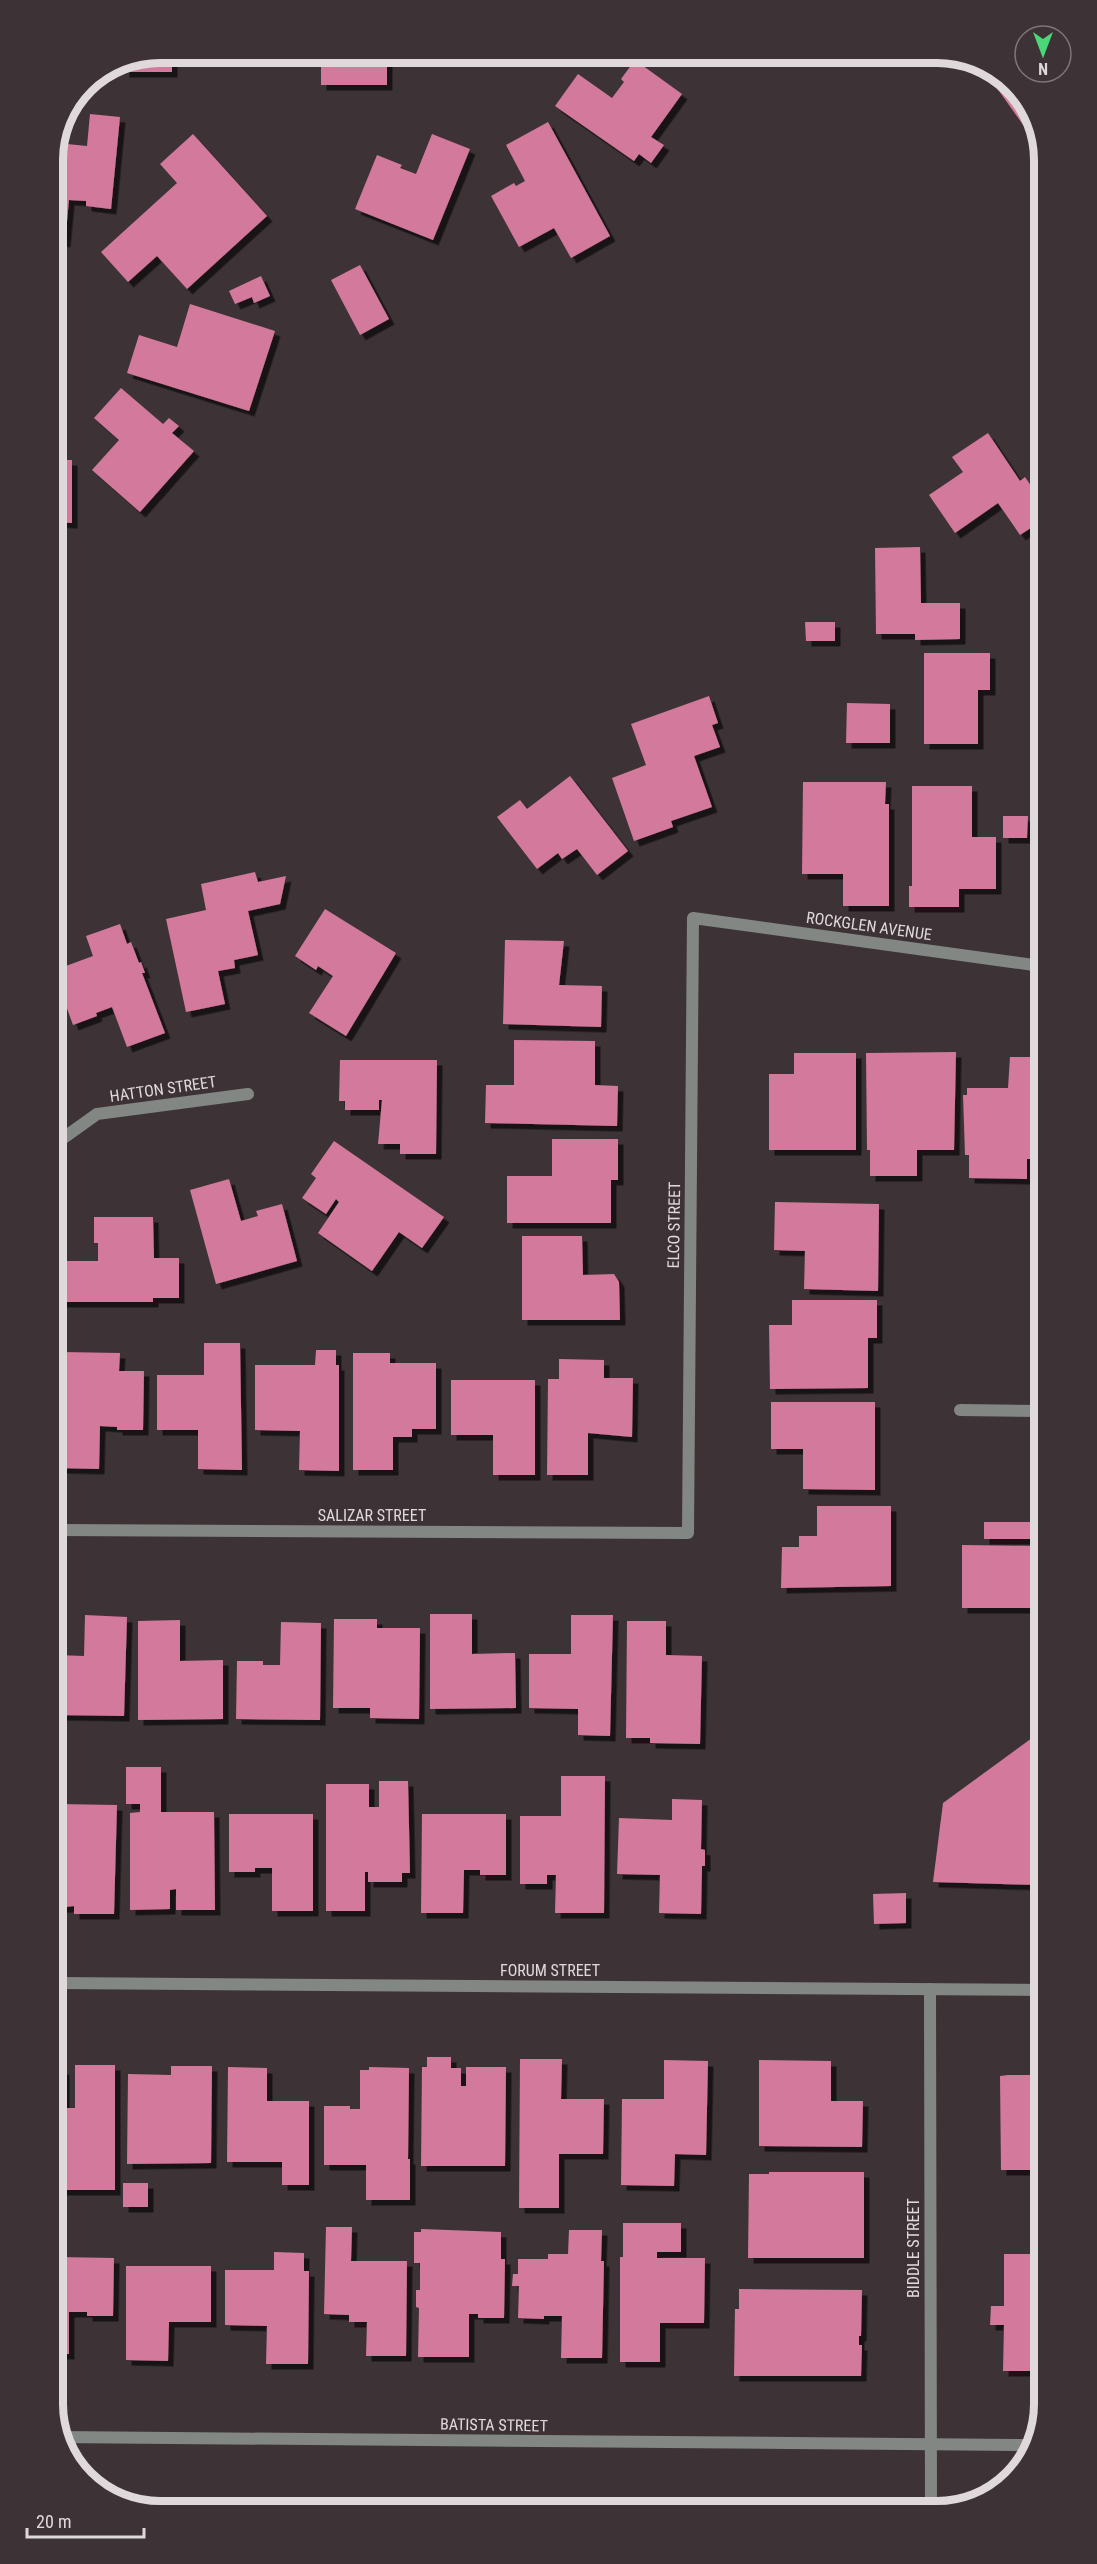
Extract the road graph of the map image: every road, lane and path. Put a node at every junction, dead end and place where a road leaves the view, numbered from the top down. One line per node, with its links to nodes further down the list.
1 (693, 918): 2 (street, ROCKGLEN AVENUE); 8 (street, ELCO STREET)
2 (1034, 965)
3 (248, 1094): 4 (street, HATTON STREET)
4 (63, 1138)
5 (960, 1410): 6 (street)
6 (1034, 1411)
7 (63, 1530): 8 (street, SALIZAR STREET)
8 (688, 1533)
9 (63, 1983): 10 (street, FORUM STREET)
10 (930, 1989): 11 (street, FORUM STREET); 13 (street, BIDDLE STREET)
11 (1034, 1990)
12 (69, 2437): 13 (street, BATISTA STREET)
13 (930, 2445): 14 (street, BATISTA STREET); 15 (street, BIDDLE STREET)
14 (1025, 2445)
15 (931, 2501)

